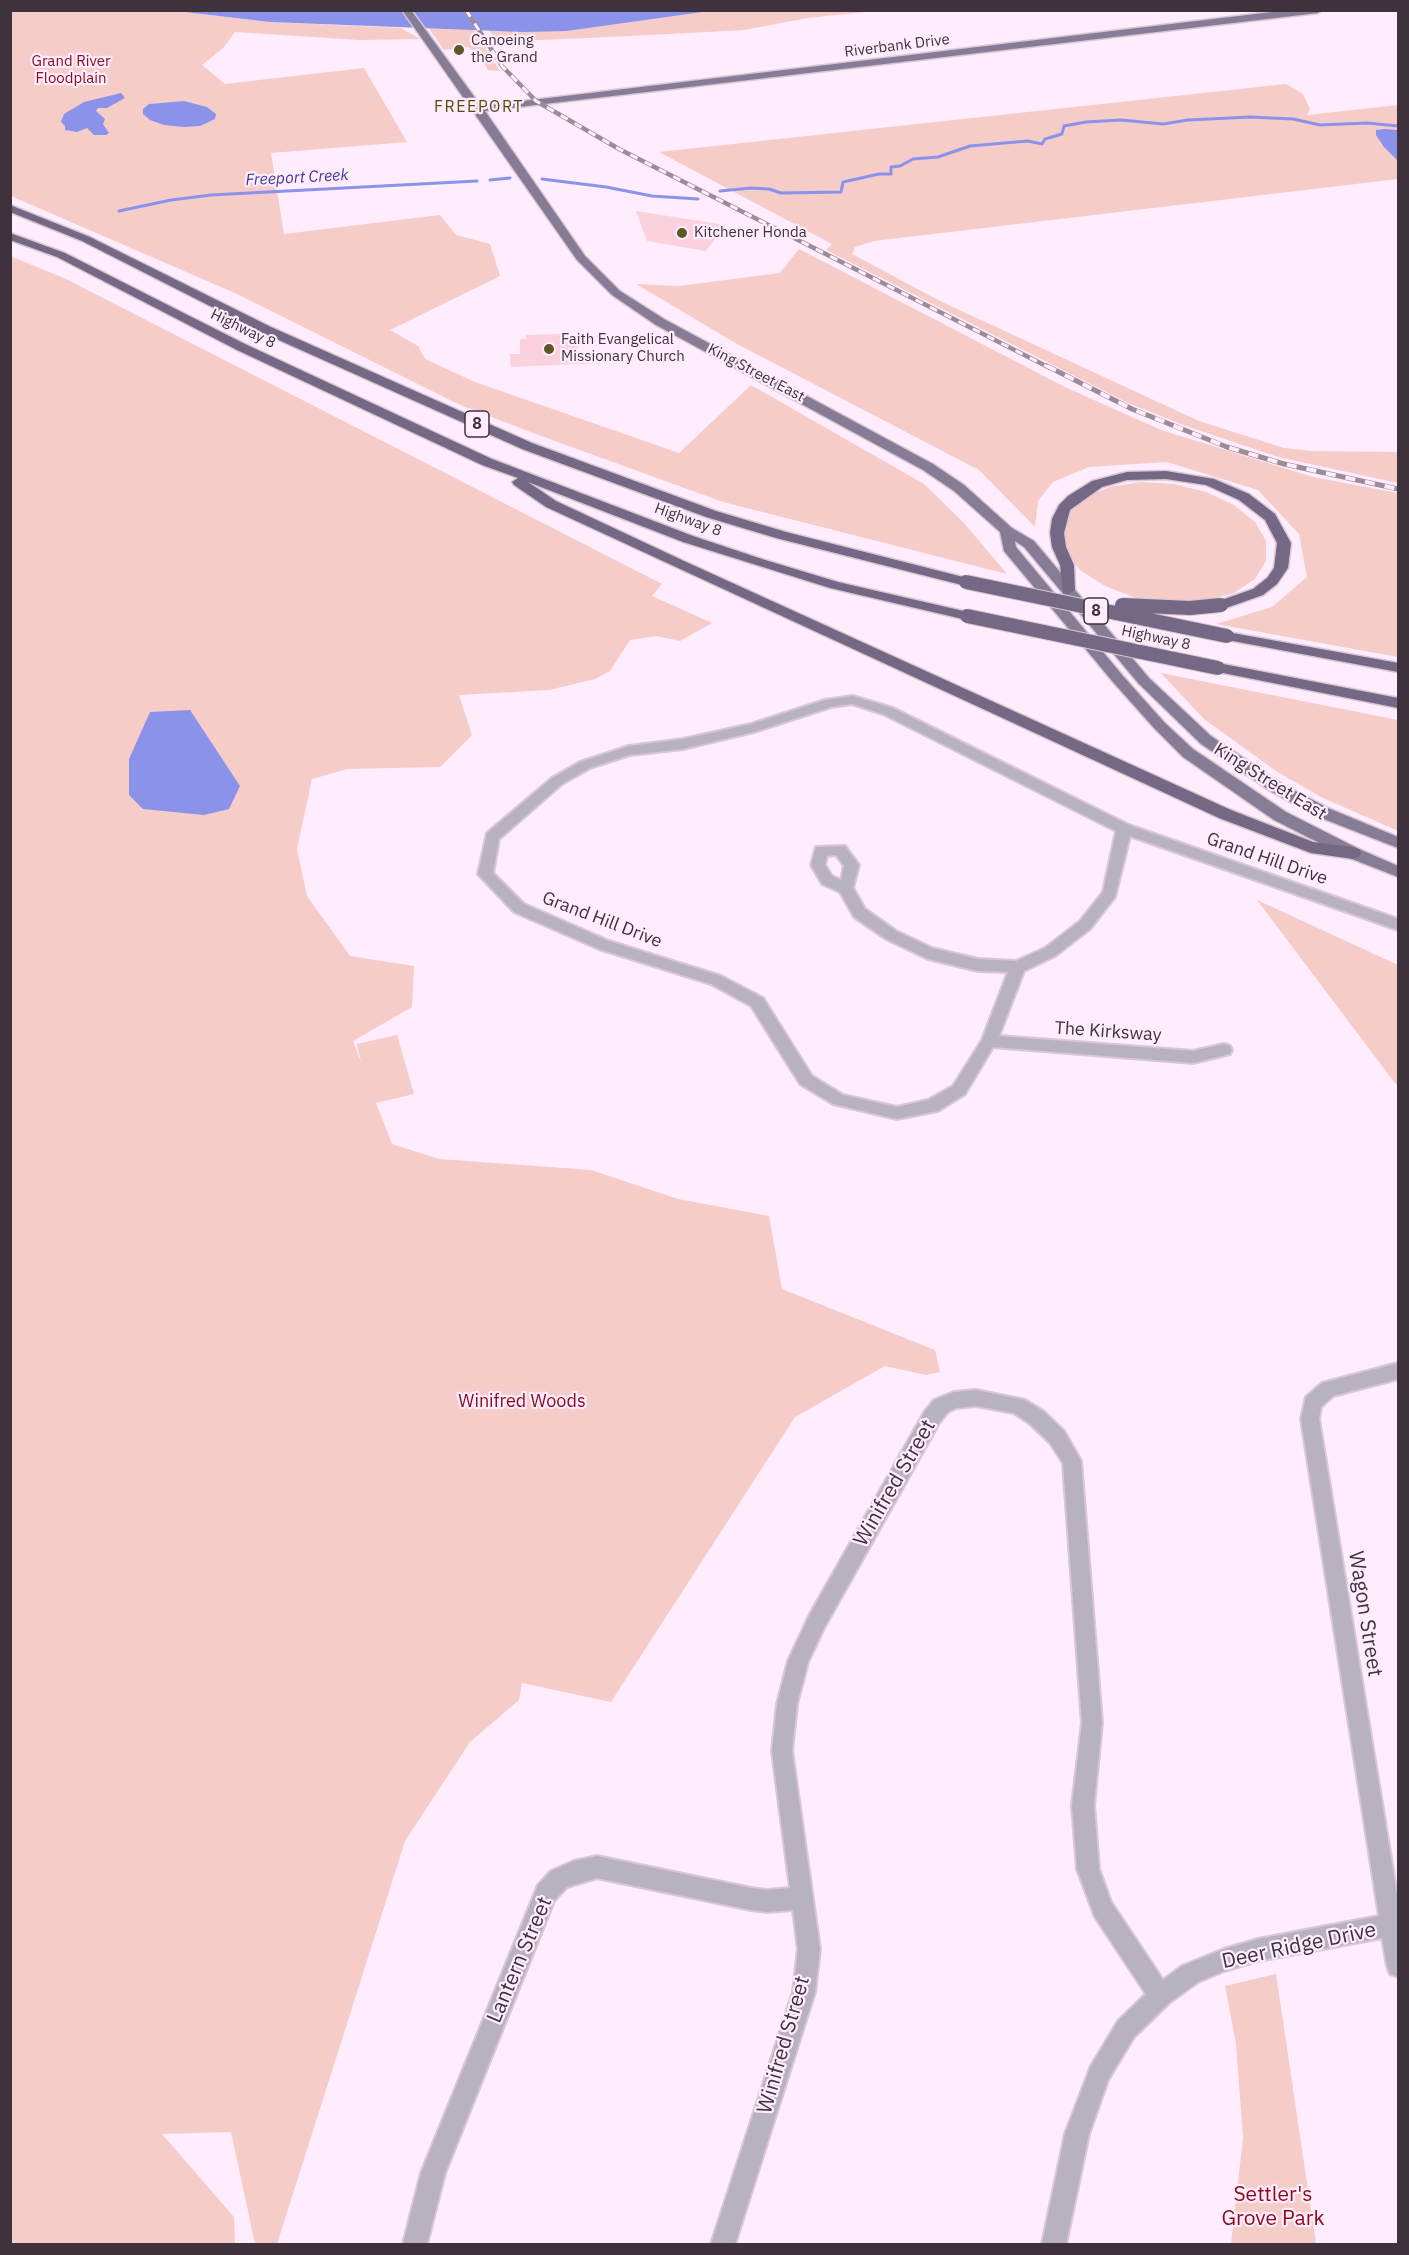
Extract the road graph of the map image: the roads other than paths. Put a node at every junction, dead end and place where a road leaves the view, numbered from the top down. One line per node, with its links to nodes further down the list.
1 (406, 10): 3 (main road, King Street East)
2 (1318, 10): 3 (main road, Riverbank Drive)
3 (478, 109): 7 (main road, King Street East)
4 (10, 208): 8 (highway, Highway 8 / 8)
5 (10, 236): 6 (highway, Highway 8 / 8)
6 (487, 462): 11 (highway, Highway 8 / 8, bridge); 14 (highway)
7 (1007, 531): 9 (main road, King Street East); 14 (main road, King Street East)
8 (966, 582): 9 (highway, bridge); 10 (highway, Highway 8 / 8, bridge)
9 (1068, 590): 13 (main road, King Street East)
10 (1398, 668)
11 (1398, 703)
12 (1124, 829): 17 (street, Grand Hill Drive); 18 (street); 19 (street, Grand Hill Drive)
13 (1398, 843)
14 (1353, 853): 15 (main road, King Street East)
15 (1398, 872)
16 (846, 888): 18 (street)
17 (1398, 926)
18 (1018, 967): 19 (street, Grand Hill Drive)
19 (989, 1041): 20 (street, The Kirksway)
20 (1224, 1050)
21 (1398, 1371): 23 (street, Wagon Street)
22 (802, 1898): 25 (street, Winifred Street); 26 (street, Lantern Street); 27 (street, Winifred Street)
23 (1394, 1925): 24 (street); 25 (street, Deer Ridge Drive)
24 (1398, 1966)
25 (1161, 1995): 28 (street, Deer Ridge Drive)
26 (416, 2244)
27 (723, 2244)
28 (1054, 2244)

